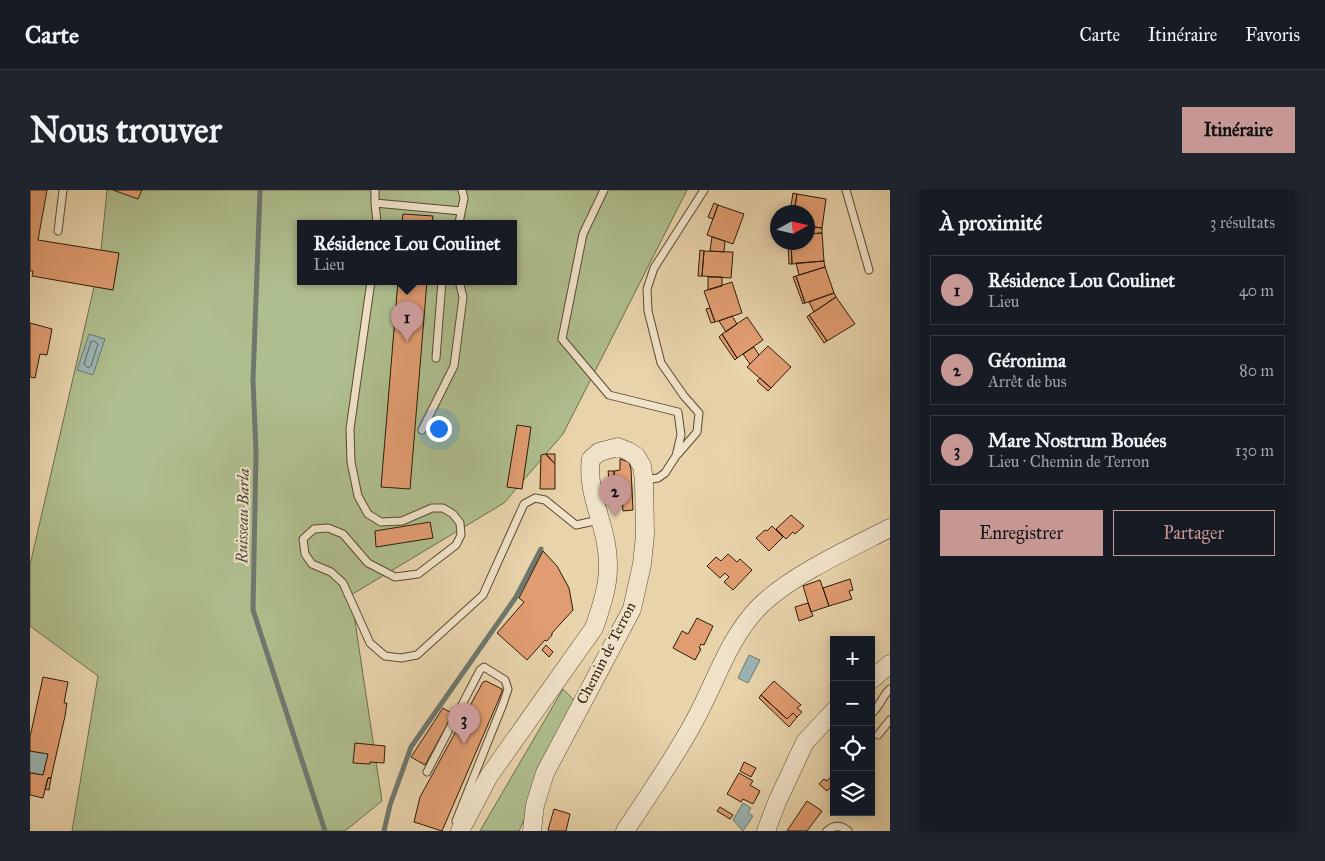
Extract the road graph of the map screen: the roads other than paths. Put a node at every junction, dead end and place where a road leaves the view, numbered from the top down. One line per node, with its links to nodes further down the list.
1 (63, 190): 11 (lane)
2 (375, 190): 7 (lane)
3 (462, 190): 8 (lane)
4 (604, 190): 18 (lane)
5 (704, 190): 18 (lane)
6 (846, 190): 12 (lane)
7 (375, 203): 8 (lane); 9 (lane)
8 (461, 211): 10 (lane)
9 (377, 220)
10 (460, 220)
11 (58, 231)
12 (869, 270)
13 (369, 285): 20 (lane)
14 (442, 285): 16 (lane)
15 (460, 285): 17 (lane)
16 (436, 358)
17 (422, 430)
18 (676, 456): 19 (lane)
19 (644, 480): 20 (street, Chemin de Terron); 31 (street, Chemin de Terron)
20 (600, 520): 30 (street, Chemin de Terron)
21 (890, 528): 32 (street)
22 (890, 664): 23 (street)
23 (875, 677)
24 (890, 689): 25 (lane)
25 (875, 710)
26 (830, 715): 33 (street)
27 (890, 720): 28 (lane)
28 (878, 735)
29 (427, 772): 30 (lane)
30 (459, 831)
31 (532, 831)
32 (625, 831)
33 (766, 831)
34 (827, 831): 35 (lane)
35 (848, 831)

